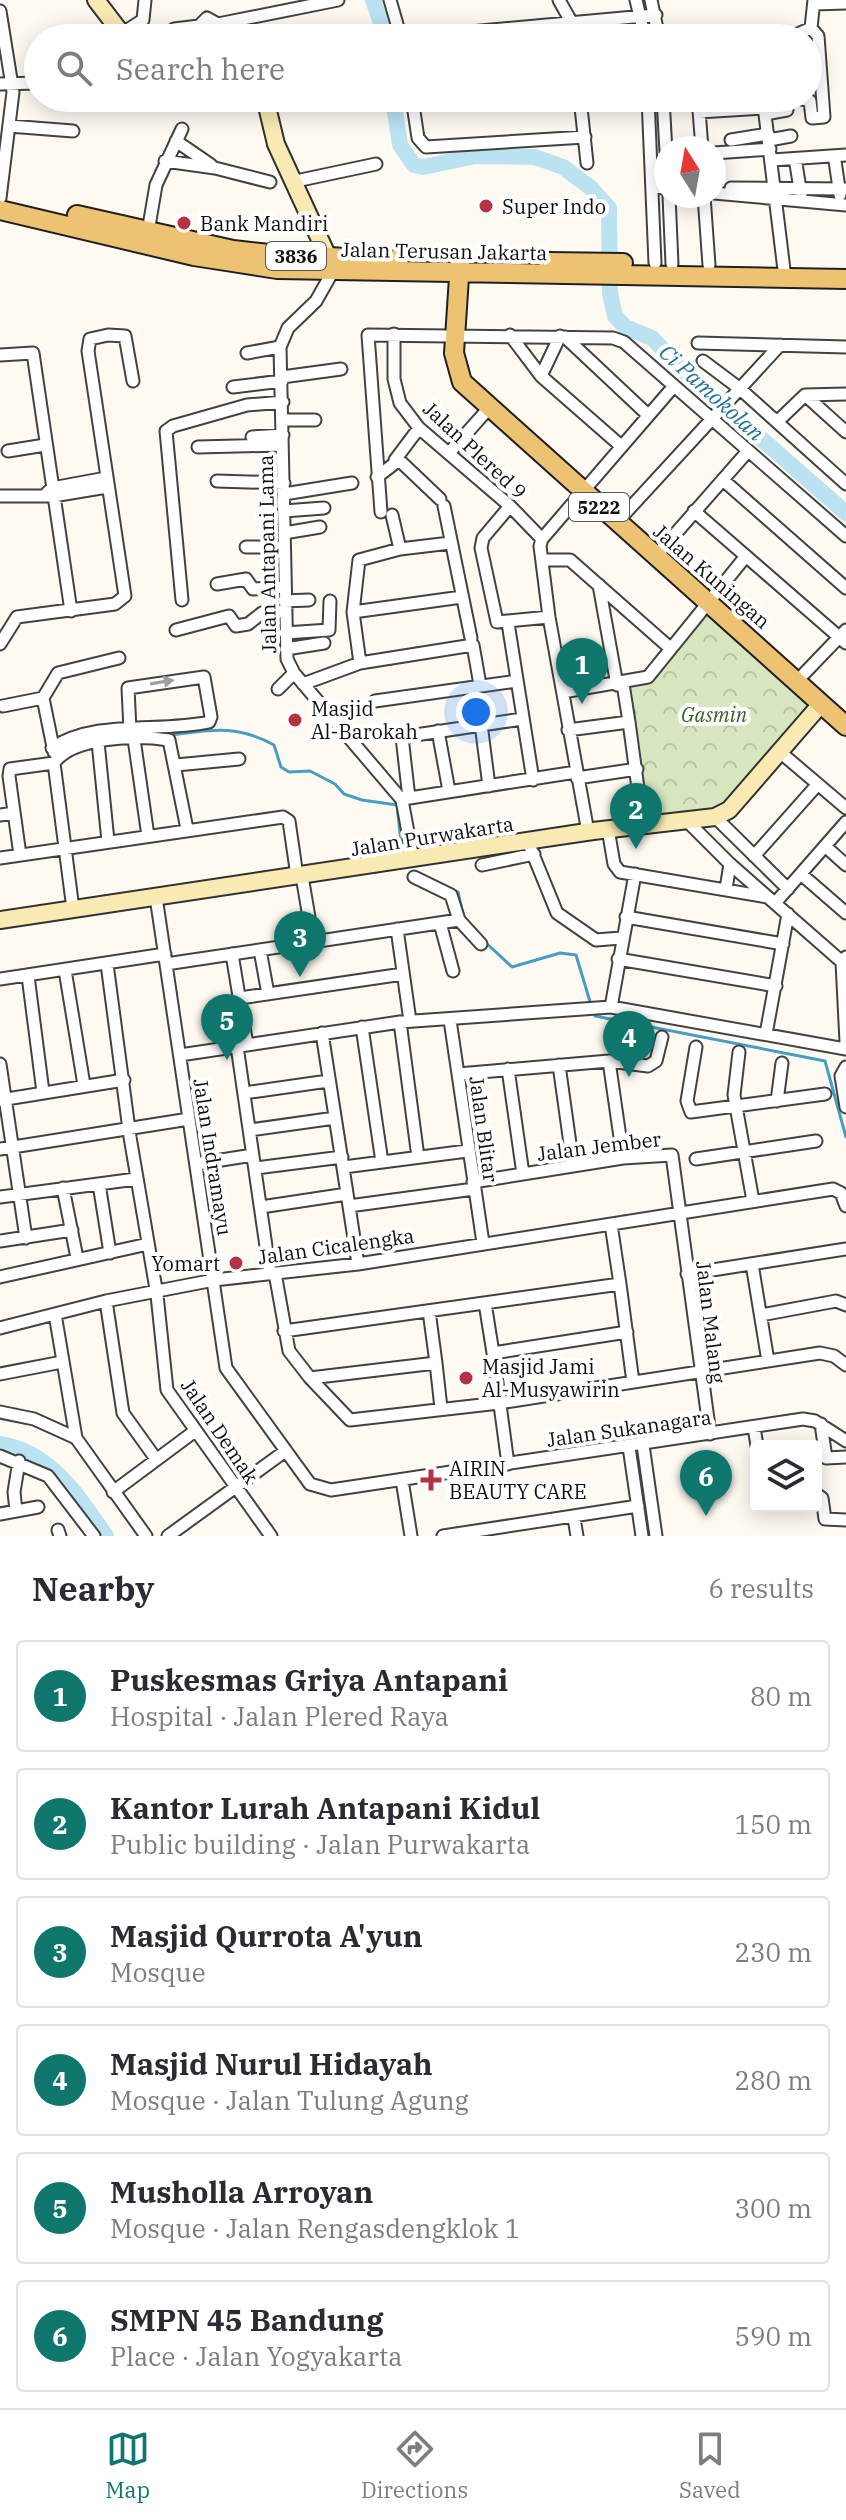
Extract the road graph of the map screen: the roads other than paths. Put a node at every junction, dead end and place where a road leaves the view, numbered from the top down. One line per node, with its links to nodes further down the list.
1 (96, 0): 13 (street)
2 (145, 0): 14 (street)
3 (338, 0): 16 (street)
4 (390, 0): 17 (street)
5 (559, 0): 18 (street)
6 (636, 0): 12 (street)
7 (651, 0): 11 (street)
8 (814, 2): 9 (street); 22 (street)
9 (846, 3)
10 (0, 11): 23 (street)
11 (656, 15): 12 (street); 21 (street)
12 (642, 17): 19 (street); 20 (street)
13 (114, 24)
14 (138, 24)
15 (201, 24): 16 (street)
16 (218, 24)
17 (398, 24)
18 (572, 24)
19 (582, 24)
20 (643, 24)
21 (657, 24)
22 (811, 24)
23 (2, 30): 24 (street)
24 (13, 82): 25 (street); 26 (street); 36 (street)
25 (24, 82)
26 (0, 84)
27 (822, 90): 35 (street)
28 (269, 112): 53 (street)
29 (414, 112): 42 (street)
30 (582, 112): 42 (street)
31 (649, 112): 55 (street)
32 (664, 112): 39 (street)
33 (699, 112): 40 (street)
34 (767, 112): 45 (street)
35 (811, 112)
36 (9, 126): 38 (street); 59 (street)
37 (182, 129): 44 (street)
38 (73, 131)
39 (665, 136)
40 (701, 136)
41 (791, 136): 45 (street)
42 (585, 137): 49 (street)
43 (731, 140): 45 (street)
44 (176, 141): 48 (street); 52 (street)
45 (770, 146): 46 (street); 47 (street); 64 (street)
46 (726, 152)
47 (840, 158): 60 (street)
48 (165, 161): 52 (street); 66 (street)
49 (587, 163)
50 (376, 164): 53 (street)
51 (796, 164): 61 (street)
52 (215, 168): 54 (street)
53 (296, 181): 68 (street)
54 (270, 182)
55 (652, 187): 69 (street)
56 (846, 189): 57 (street)
57 (726, 191)
58 (726, 192): 60 (street)
59 (0, 198): 66 (main road, Jalan Terusan Jakarta / 3836)
60 (845, 205): 61 (street)
61 (802, 207): 64 (street)
62 (668, 208): 69 (street)
63 (705, 208): 73 (street)
64 (778, 209): 74 (street)
65 (0, 210): 67 (main road, Jalan Terusan Jakarta / 3836)
66 (148, 232): 67 (main road, Jalan Terusan Jakarta / 3836)
67 (196, 249): 68 (main road, Jalan Terusan Jakarta / 3836)
68 (330, 264): 70 (main road, Jalan Terusan Jakarta / 3836); 76 (street)
69 (663, 264): 72 (main road, Jalan Terusan Jakarta / 3836); 73 (main road, Jalan Terusan Jakarta / 3836)
70 (460, 267): 72 (main road, Jalan Terusan Jakarta / 3836); 78 (main road, Jalan Kuningan / 5222)
71 (846, 267): 74 (main road, Jalan Terusan Jakarta / 3836)
72 (622, 269): 73 (main road, Jalan Terusan Jakarta / 3836)
73 (709, 271): 74 (main road, Jalan Terusan Jakarta / 3836)
74 (785, 272): 75 (main road, Jalan Terusan Jakarta / 3836)
75 (846, 279)
76 (313, 305): 77 (street); 84 (street)
77 (316, 320)
78 (454, 333): 79 (street); 80 (street); 99 (main road, Jalan Kuningan / 5222)
79 (394, 334): 105 (street, Jalan Plered 9); 116 (street)
80 (510, 335): 81 (street); 90 (street)
81 (562, 336): 90 (street); 93 (street); 100 (street)
82 (698, 343): 83 (street)
83 (780, 345): 85 (street); 95 (street)
84 (280, 347): 86 (street); 91 (street, Jalan Antapani Lama)
85 (846, 347)
86 (247, 353)
87 (0, 355): 109 (street)
88 (703, 361): 95 (street)
89 (341, 369): 91 (street)
90 (541, 376): 110 (street)
91 (282, 379): 94 (street); 98 (street, Jalan Antapani Lama)
92 (133, 381): 119 (street)
93 (674, 386): 100 (street); 101 (street)
94 (233, 387)
95 (737, 389): 101 (street); 104 (street)
96 (846, 394): 97 (street)
97 (805, 395): 104 (street); 106 (street)
98 (283, 402): 102 (street, Jalan Antapani Lama); 147 (street)
99 (489, 408): 114 (street); 124 (main road, Jalan Kuningan / 5222)
100 (648, 415): 110 (street)
101 (713, 417): 113 (street); 130 (street)
102 (283, 420): 103 (street); 108 (street, Jalan Antapani Lama)
103 (315, 420)
104 (777, 422): 121 (street)
105 (419, 428): 114 (street, Jalan Plered 9); 115 (street)
106 (846, 432)
107 (252, 437): 108 (street)
108 (282, 440): 111 (street); 122 (street, Jalan Antapani Lama)
109 (45, 445): 112 (street); 123 (street)
110 (621, 446): 124 (street)
111 (198, 447)
112 (8, 451)
113 (748, 451): 117 (street); 133 (street)
114 (449, 453): 126 (street, Jalan Plered 9)
115 (395, 460): 116 (street); 135 (street)
116 (377, 477): 138 (street)
117 (723, 480): 129 (street); 145 (street)
118 (217, 481): 122 (street)
119 (107, 483): 123 (street); 152 (street)
120 (352, 483): 122 (street)
121 (846, 484)
122 (284, 488): 128 (street, Jalan Antapani Lama)
123 (50, 492): 125 (street); 152 (street)
124 (583, 493): 130 (main road, Jalan Kuningan / 5222); 134 (street)
125 (0, 496)
126 (510, 506): 134 (street, Jalan Plered 9); 155 (street)
127 (324, 508): 128 (street)
128 (284, 511): 132 (street, Jalan Antapani Lama)
129 (694, 511): 139 (street); 140 (street)
130 (617, 522): 140 (main road, Jalan Kuningan / 5222)
131 (320, 527): 132 (street)
132 (284, 533): 137 (street, Jalan Antapani Lama)
133 (846, 536)
134 (542, 539): 141 (street)
135 (450, 543): 138 (street); 146 (street)
136 (246, 547): 137 (street)
137 (283, 547): 144 (street, Jalan Antapani Lama)
138 (400, 549): 153 (street)
139 (746, 556): 149 (street); 158 (street)
140 (655, 557): 149 (main road, Jalan Kuningan / 5222)
141 (543, 560): 143 (street); 154 (street)
142 (217, 584): 144 (street)
143 (599, 585): 162 (street); 171 (street)
144 (284, 587): 151 (street, Jalan Antapani Lama)
145 (846, 588)
146 (462, 597): 153 (street); 159 (street)
147 (182, 600)
148 (309, 600): 151 (street)
149 (709, 600): 162 (street); 168 (main road, Jalan Kuningan / 5222)
150 (330, 601): 157 (street)
151 (284, 606): 156 (street); 157 (street, Jalan Antapani Lama)
152 (71, 611): 161 (street)
153 (353, 612): 165 (street)
154 (549, 617): 155 (street); 173 (street)
155 (508, 623): 167 (street)
156 (176, 630)
157 (285, 633): 163 (street, Jalan Antapani Lama)
158 (844, 636): 168 (street)
159 (471, 638)
160 (324, 643): 163 (street)
161 (0, 644)
162 (670, 648): 171 (street)
163 (286, 649): 166 (street, Jalan Antapani Lama)
164 (119, 658): 174 (street)
165 (360, 663): 169 (street); 170 (street)
166 (294, 673): 169 (street, Jalan Antapani Lama); 172 (street)
167 (517, 681): 170 (street); 178 (street)
168 (797, 681): 176 (main road, Jalan Kuningan / 5222)
169 (303, 684): 197 (street, Jalan Antapani Lama)
170 (480, 685): 175 (street)
171 (620, 685): 173 (street); 179 (street)
172 (278, 689)
173 (563, 692): 182 (street)
174 (43, 698): 177 (street); 187 (street)
175 (375, 701)
176 (821, 704): 181 (main road, Jalan Kuningan / 5222); 186 (street)
177 (3, 706)
178 (522, 719): 180 (street); 193 (street)
179 (629, 722): 182 (street); 190 (street)
180 (481, 724): 183 (street); 195 (street)
181 (846, 726)
182 (568, 730): 191 (street)
183 (438, 731): 196 (street); 197 (street)
184 (132, 735): 184 (street, one-way to 184); 185 (street); 187 (street); 189 (street); 208 (street)
185 (98, 742): 187 (street); 209 (street)
186 (780, 752): 194 (street); 201 (street)
187 (55, 755): 192 (street); 211 (street)
188 (239, 759): 189 (street)
189 (176, 765): 205 (street)
190 (637, 769): 191 (street); 204 (street)
191 (576, 775): 193 (street); 207 (street)
192 (5, 777): 199 (street)
193 (533, 780): 195 (street)
194 (818, 784): 198 (street); 214 (street)
195 (489, 786): 196 (street)
196 (449, 791): 197 (street)
197 (406, 799): 216 (street, Jalan Antapani Lama)
198 (846, 808)
199 (14, 813): 200 (street); 213 (street)
200 (0, 815)
201 (715, 817): 202 (street, Jalan Purwakarta); 214 (street)
202 (686, 820): 204 (street, Jalan Purwakarta); 217 (street)
203 (846, 822): 210 (street)
204 (643, 825): 206 (street, Jalan Purwakarta)
205 (187, 829): 208 (street); 222 (street)
206 (608, 829): 207 (street, Jalan Purwakarta); 220 (street)
207 (588, 832): 212 (street, Jalan Purwakarta)
208 (148, 836): 209 (street)
209 (108, 841): 211 (street)
210 (825, 846): 219 (street); 221 (street)
211 (67, 847): 213 (street); 228 (street)
212 (531, 848): 216 (street, Jalan Purwakarta); 218 (street); 237 (street)
213 (20, 855): 215 (street)
214 (754, 856): 225 (street)
215 (0, 858)
216 (407, 860): 222 (street, Jalan Purwakarta)
217 (730, 864): 224 (street); 227 (street)
218 (482, 865)
219 (846, 865)
220 (635, 874): 224 (street); 231 (street)
221 (801, 874): 225 (street); 229 (street)
222 (299, 876): 226 (street, Jalan Purwakarta); 238 (street)
223 (414, 877): 233 (street)
224 (726, 889): 227 (street)
225 (788, 889): 227 (street)
226 (156, 897): 228 (street, Jalan Purwakarta); 243 (street, Jalan Indramayu)
227 (772, 899): 230 (street)
228 (73, 909): 232 (street, Jalan Purwakarta)
229 (846, 913)
230 (788, 914): 240 (street); 245 (street)
231 (626, 917): 236 (street); 240 (street)
232 (0, 920)
233 (459, 920): 234 (street); 239 (street)
234 (440, 923): 235 (street); 248 (street)
235 (397, 929): 238 (street); 249 (street)
236 (621, 938): 237 (street); 244 (street)
237 (596, 940): 244 (street)
238 (313, 941): 241 (street)
239 (481, 944)
240 (783, 944): 252 (street)
241 (260, 950): 242 (street); 253 (street)
242 (232, 954): 243 (street); 254 (street)
243 (165, 959): 246 (street); 268 (street, Jalan Indramayu)
244 (618, 959): 252 (street); 256 (street)
245 (844, 960): 255 (street)
246 (107, 964): 247 (street); 276 (street, Jalan Demak)
247 (65, 970): 250 (street); 278 (street)
248 (453, 971)
249 (403, 974): 253 (street); 258 (street)
250 (28, 976): 251 (street); 279 (street)
251 (0, 979)
252 (776, 986): 261 (street)
253 (268, 994): 254 (street)
254 (240, 998): 265 (street)
255 (845, 1007): 263 (street)
256 (605, 1008): 257 (street); 261 (street)
257 (450, 1020): 258 (street); 275 (street, Jalan Blitar)
258 (405, 1022): 259 (street); 295 (street)
259 (362, 1027): 260 (street); 299 (street)
260 (322, 1033): 265 (street); 277 (street)
261 (766, 1034): 266 (street)
262 (662, 1037): 269 (street)
263 (846, 1042)
264 (696, 1047): 284 (street)
265 (241, 1048): 268 (street); 280 (street)
266 (846, 1049)
267 (739, 1052): 284 (street)
268 (180, 1055): 287 (street, Jalan Indramayu)
269 (609, 1061): 272 (street); 296 (street)
270 (782, 1063): 283 (street)
271 (0, 1064): 282 (street)
272 (559, 1065): 274 (street); 301 (street)
273 (846, 1067): 285 (street)
274 (508, 1069): 275 (street); 303 (street)
275 (458, 1074): 292 (street, Jalan Blitar)
276 (124, 1080): 278 (street); 288 (street, Jalan Demak)
277 (328, 1081): 280 (street); 286 (street)
278 (84, 1085): 279 (street)
279 (43, 1092): 282 (street)
280 (244, 1093): 289 (street)
281 (825, 1094): 283 (street)
282 (2, 1100): 291 (street)
283 (777, 1101): 284 (street)
284 (736, 1107): 293 (street)
285 (846, 1107)
286 (335, 1118): 289 (street); 298 (street)
287 (189, 1119): 288 (street); 300 (street, Jalan Indramayu)
288 (129, 1128): 291 (street); 304 (street, Jalan Demak)
289 (250, 1130): 294 (street)
290 (816, 1141): 293 (street)
291 (6, 1148): 308 (street)
292 (467, 1151): 295 (street); 306 (street, Jalan Blitar)
293 (743, 1154): 297 (street); 311 (street)
294 (253, 1155): 300 (street); 302 (street)
295 (418, 1157): 299 (street)
296 (623, 1158): 301 (street, Jalan Jember); 314 (street, Jalan Jember)
297 (696, 1159)
298 (343, 1162): 299 (street); 302 (street); 310 (street)
299 (382, 1162)
300 (196, 1164): 329 (street, Jalan Indramayu)
301 (573, 1165): 303 (street, Jalan Jember)
302 (256, 1168): 313 (street)
303 (523, 1174): 306 (street, Jalan Jember)
304 (136, 1179): 305 (street); 320 (street, Jalan Demak)
305 (99, 1184): 307 (street); 322 (street)
306 (473, 1186): 310 (street, Jalan Jember); 319 (street, Jalan Blitar)
307 (63, 1188): 308 (street); 316 (street)
308 (17, 1195): 309 (street); 317 (street)
309 (0, 1197)
310 (348, 1200): 313 (street, Jalan Jember); 324 (street)
311 (750, 1202): 312 (street, Jalan Cicalengka); 314 (street, Jalan Cicalengka)
312 (846, 1206)
313 (261, 1207): 326 (street)
314 (679, 1214): 315 (street, Jalan Cicalengka); 327 (street, Jalan Malang)
315 (611, 1224): 319 (street, Jalan Cicalengka); 330 (street)
316 (72, 1230): 317 (street); 323 (street)
317 (26, 1238): 318 (street)
318 (0, 1241)
319 (483, 1243): 324 (street, Jalan Cicalengka)
320 (148, 1244): 322 (street); 331 (street, Jalan Demak)
321 (846, 1249): 325 (street)
322 (110, 1253): 323 (street)
323 (77, 1258): 328 (street)
324 (358, 1264): 326 (street, Jalan Cicalengka)
325 (752, 1264): 327 (street); 337 (street)
326 (273, 1273): 329 (street, Jalan Cicalengka); 339 (street)
327 (687, 1274): 346 (street, Jalan Malang)
328 (0, 1277)
329 (214, 1280): 331 (street, Jalan Cicalengka); 362 (street, Jalan Sukanagara)
330 (620, 1284): 333 (street); 340 (street)
331 (156, 1290): 332 (street, Jalan Cicalengka); 355 (street, Jalan Demak)
332 (106, 1301): 336 (street, Jalan Cicalengka); 365 (street)
333 (485, 1303): 335 (street); 341 (street)
334 (846, 1305): 337 (street)
335 (429, 1311): 339 (street); 344 (street)
336 (55, 1314): 338 (street, Jalan Cicalengka); 343 (street)
337 (761, 1315): 342 (street)
338 (0, 1328)
339 (284, 1331): 348 (street)
340 (627, 1332): 341 (street); 349 (street)
341 (493, 1353): 350 (street)
342 (768, 1361): 345 (street); 346 (street)
343 (62, 1362): 347 (street); 357 (street)
344 (436, 1363): 348 (street); 351 (street)
345 (846, 1365)
346 (699, 1372): 349 (street); 356 (street, Jalan Malang)
347 (0, 1374)
348 (310, 1378): 351 (street)
349 (633, 1382): 350 (street)
350 (499, 1403): 351 (street); 367 (street)
351 (441, 1408)
352 (0, 1412): 357 (street)
353 (821, 1424): 354 (street, Jalan Sukanagara); 359 (street); 364 (street)
354 (754, 1427): 356 (street, Jalan Sukanagara); 358 (street)
355 (195, 1431): 365 (street); 369 (street, Jalan Demak)
356 (710, 1434): 360 (street, Jalan Sukanagara)
357 (76, 1438): 370 (street)
358 (756, 1440)
359 (846, 1441)
360 (643, 1445): 361 (street, Jalan Sukanagara); 386 (street)
361 (629, 1447): 367 (street, Jalan Sukanagara); 372 (street)
362 (284, 1452): 368 (street, Jalan Sukanagara); 369 (street)
363 (0, 1456): 366 (street)
364 (846, 1457)
365 (156, 1459): 370 (street)
366 (19, 1461): 374 (street); 378 (street)
367 (508, 1464): 368 (street, Jalan Sukanagara)
368 (402, 1480): 382 (street)
369 (235, 1487): 380 (street); 381 (street, Jalan Demak)
370 (113, 1492): 379 (street)
371 (822, 1498): 377 (street)
372 (638, 1506): 376 (street); 385 (street)
373 (38, 1507): 374 (street)
374 (16, 1511): 375 (street)
375 (0, 1514)
376 (574, 1518): 383 (street); 384 (street)
377 (846, 1520)
378 (94, 1536)
379 (146, 1536)
380 (168, 1536)
381 (271, 1536)
382 (411, 1536)
383 (443, 1536)
384 (577, 1536)
385 (642, 1536)
386 (656, 1536)

